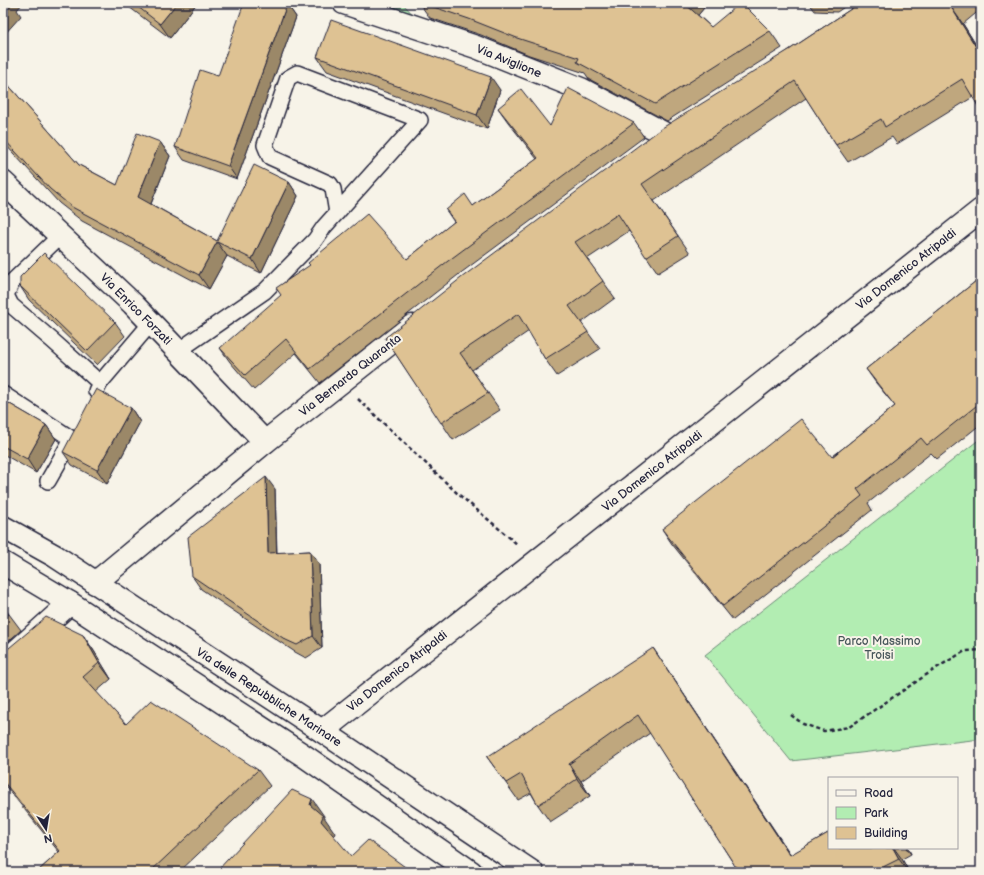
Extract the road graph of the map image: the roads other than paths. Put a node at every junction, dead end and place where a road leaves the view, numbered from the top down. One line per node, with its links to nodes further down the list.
1 (344, 3): 3 (street, Via Aviglione)
2 (687, 123): 3 (street)
3 (666, 135): 4 (street)
4 (648, 149)
5 (3, 182): 8 (street, Via Enrico Forzati)
6 (981, 210): 24 (street, Via Domenico Atripaldi)
7 (337, 213): 7 (lane); 11 (lane)
8 (61, 235): 10 (street, Via Enrico Forzati); 12 (lane)
9 (427, 314): 17 (street, Via Bernardo Quaranta)
10 (151, 323): 11 (street, Via Enrico Forzati); 12 (lane)
11 (178, 351): 17 (street, Via Enrico Forzati)
12 (100, 383): 14 (lane)
13 (3, 394): 16 (lane)
14 (89, 404)
15 (79, 425): 16 (lane)
16 (72, 439): 18 (lane)
17 (265, 442): 21 (street, Via Bernardo Quaranta)
18 (48, 481)
19 (3, 527): 21 (street, Via delle Repubbliche Marinare)
20 (3, 563): 22 (street)
21 (95, 583): 22 (street, Via Bernardo Quaranta); 24 (street, Via delle Repubbliche Marinare)
22 (70, 603): 23 (street); 25 (street)
23 (3, 663)
24 (322, 731): 25 (street, Via Domenico Atripaldi); 27 (street, Via delle Repubbliche Marinare)
25 (303, 755): 26 (street)
26 (471, 872)
27 (532, 872)

